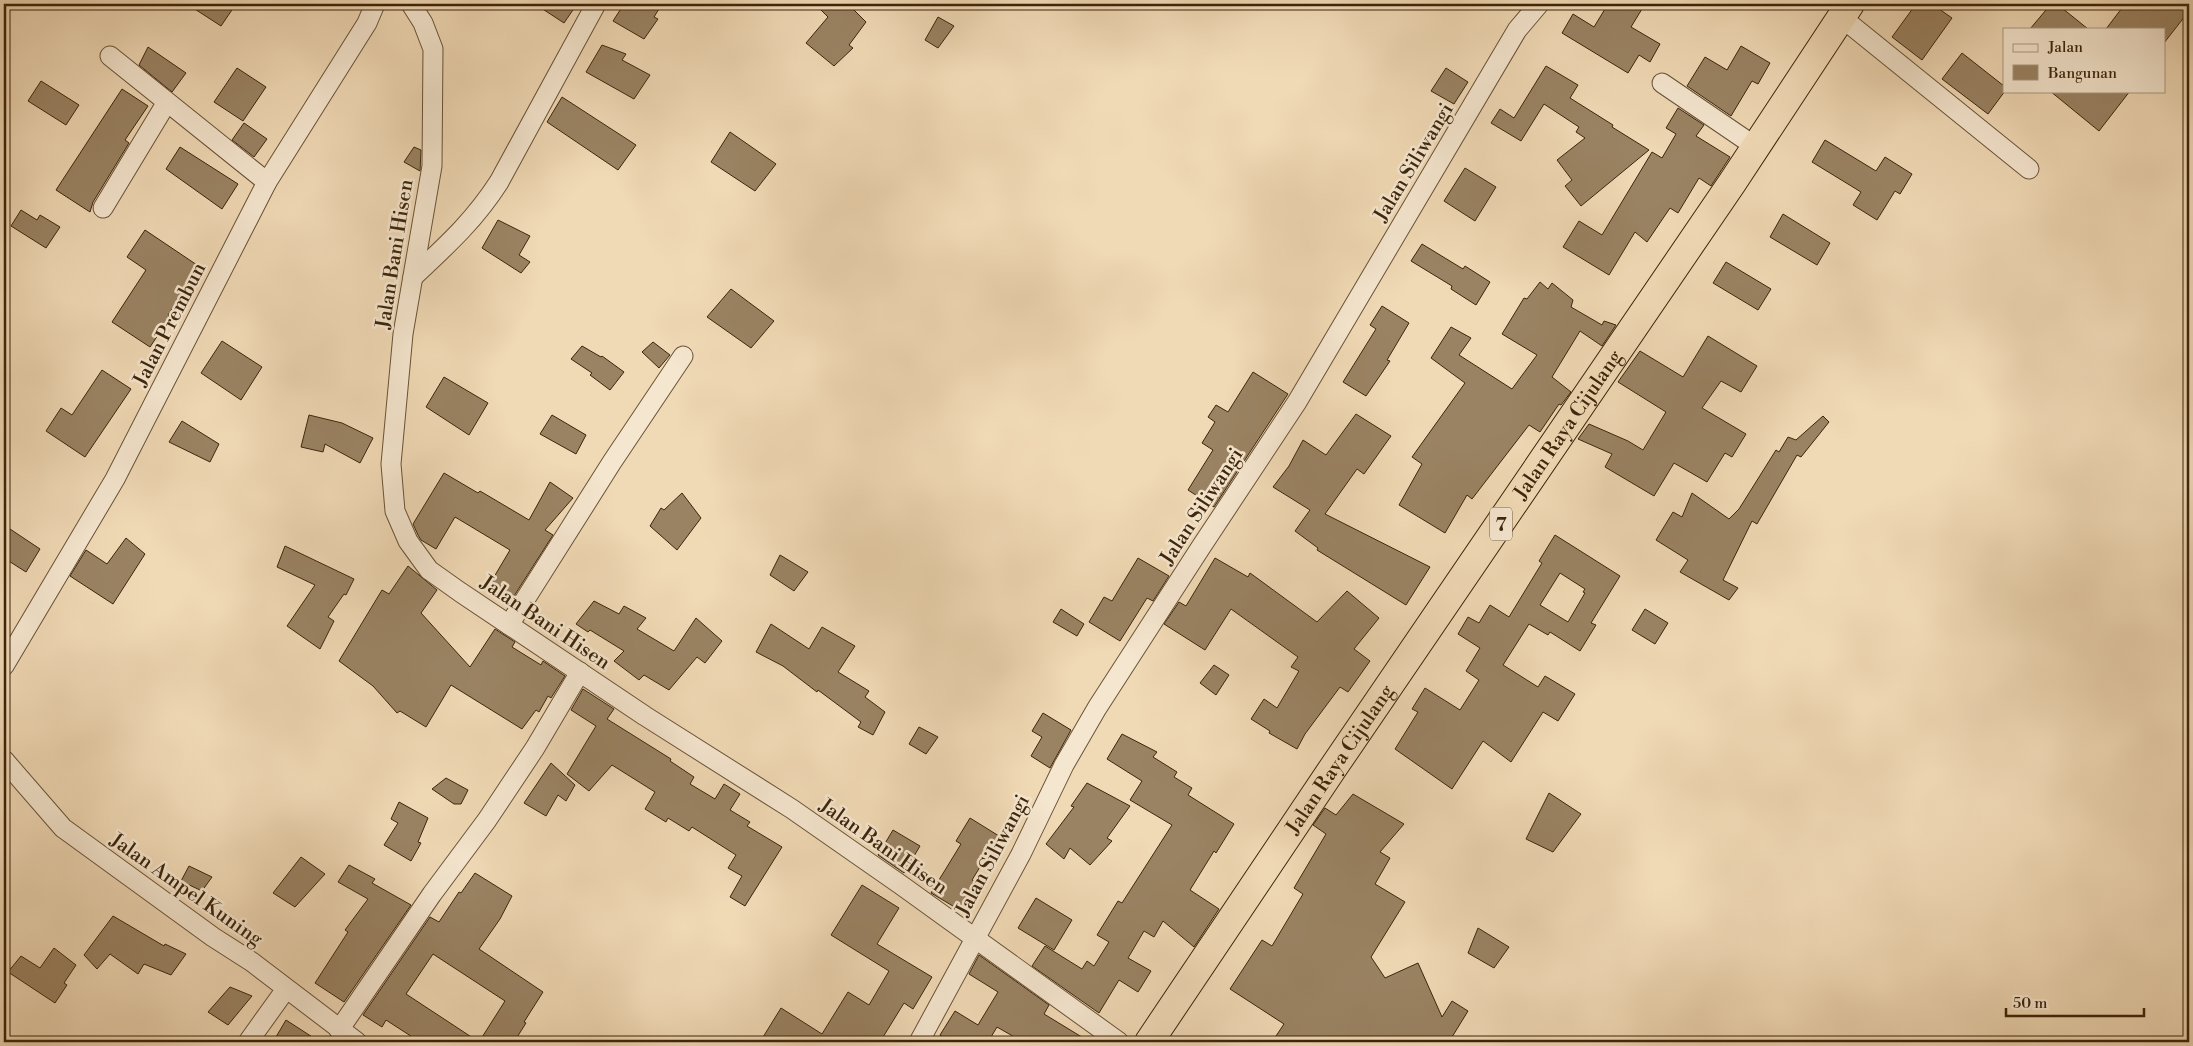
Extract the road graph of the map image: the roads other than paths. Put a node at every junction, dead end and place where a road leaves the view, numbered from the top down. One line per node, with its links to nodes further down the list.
1 (375, 4): 11 (street, Jalan Prembun)
2 (411, 4): 13 (street, Jalan Bani Hisen)
3 (596, 4): 13 (street)
4 (1539, 4): 19 (street, Jalan Siliwangi)
5 (1846, 10): 9 (highway, Jalan Raya Cijulang / 7); 10 (street)
6 (110, 56): 8 (street)
7 (1662, 84): 9 (street)
8 (167, 102): 11 (street); 12 (street)
9 (1756, 147): 26 (highway, Jalan Raya Cijulang / 7)
10 (2029, 169)
11 (267, 182): 16 (street, Jalan Prembun)
12 (103, 208)
13 (413, 277): 15 (street, Jalan Bani Hisen)
14 (683, 356): 15 (street)
15 (509, 625): 17 (street, Jalan Bani Hisen)
16 (4, 666)
17 (580, 672): 19 (street, Jalan Bani Hisen); 21 (street)
18 (4, 760): 20 (street, Jalan Ampel Kuning)
19 (974, 937): 24 (street, Jalan Siliwangi); 25 (street, Jalan Bani Hisen)
20 (286, 989): 21 (street, Jalan Ampel Kuning); 22 (street)
21 (339, 1030): 23 (street, Jalan Ampel Kuning)
22 (248, 1042)
23 (357, 1042)
24 (919, 1042)
25 (1119, 1042)
26 (1149, 1042)

